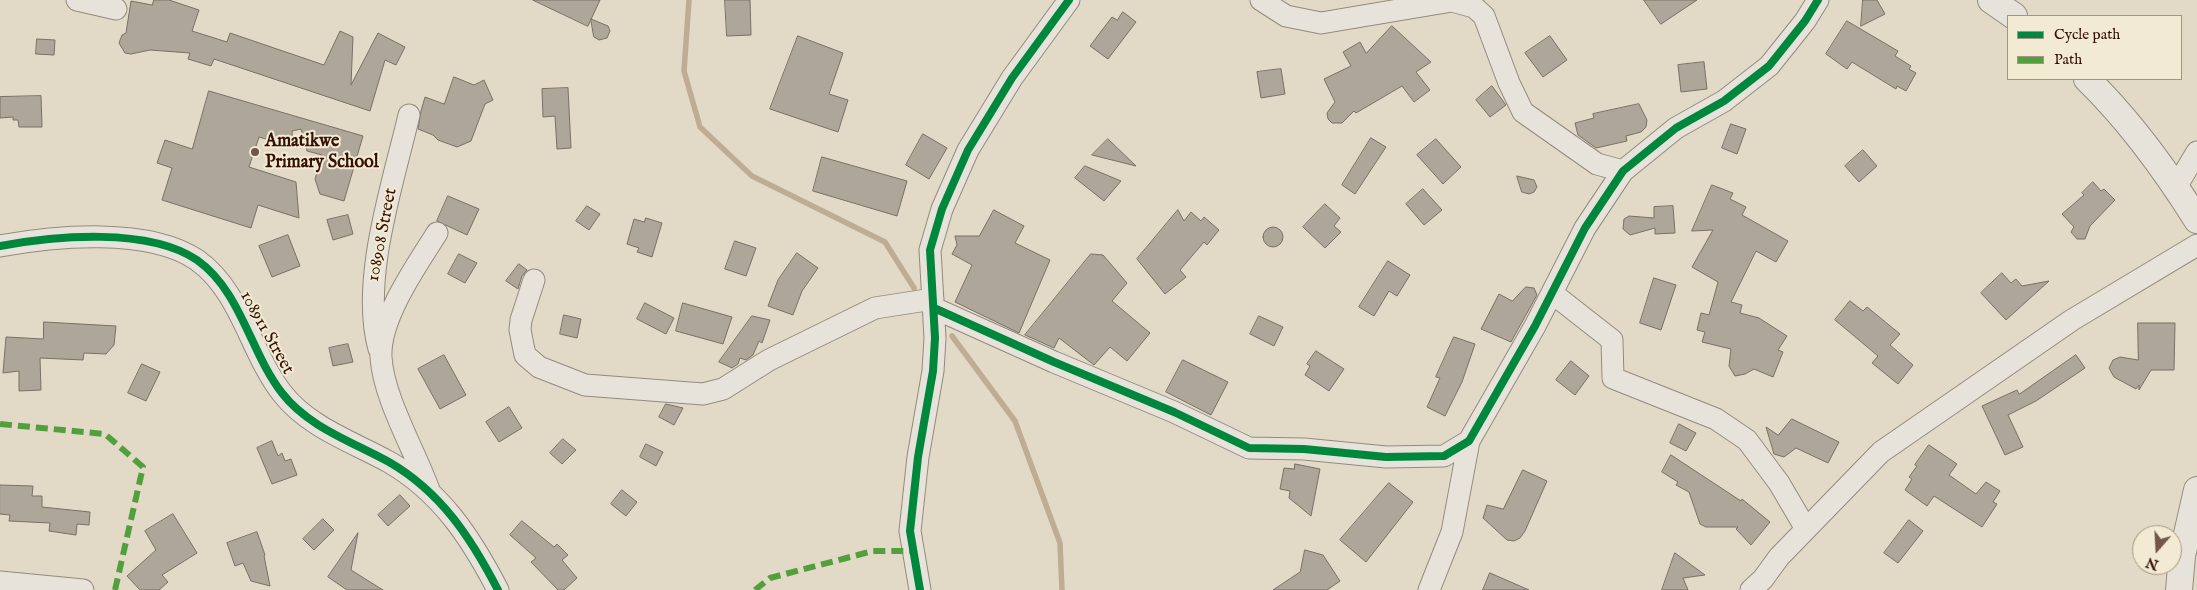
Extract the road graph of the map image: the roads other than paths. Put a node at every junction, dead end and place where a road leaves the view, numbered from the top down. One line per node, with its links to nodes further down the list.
1 (77, 0): 6 (street)
2 (1069, 0): 19 (street)
3 (1261, 0): 11 (street)
4 (1818, 0): 11 (street)
5 (1991, 0): 7 (street)
6 (116, 9)
7 (2013, 15)
8 (2088, 80): 12 (street)
9 (409, 115): 20 (street, 108908 Street)
10 (2197, 152): 12 (street)
11 (1623, 171): 18 (street)
12 (2176, 187): 13 (street)
13 (2197, 220)
14 (437, 233): 20 (street, 108908 Street)
15 (2197, 245): 24 (street)
16 (0, 246): 22 (street, 108911 Street)
17 (534, 280): 19 (street)
18 (1552, 293): 21 (street); 24 (street)
19 (933, 303): 21 (street); 30 (street)
20 (381, 356): 22 (street, 108908 Street)
21 (1469, 441): 31 (street)
22 (430, 490): 29 (street, 108911 Street)
23 (2197, 490): 25 (street)
24 (1806, 530): 27 (street)
25 (2185, 567)
26 (0, 582): 28 (street)
27 (1759, 586)
28 (83, 590)
29 (498, 590)
30 (920, 590)
31 (1430, 590)

